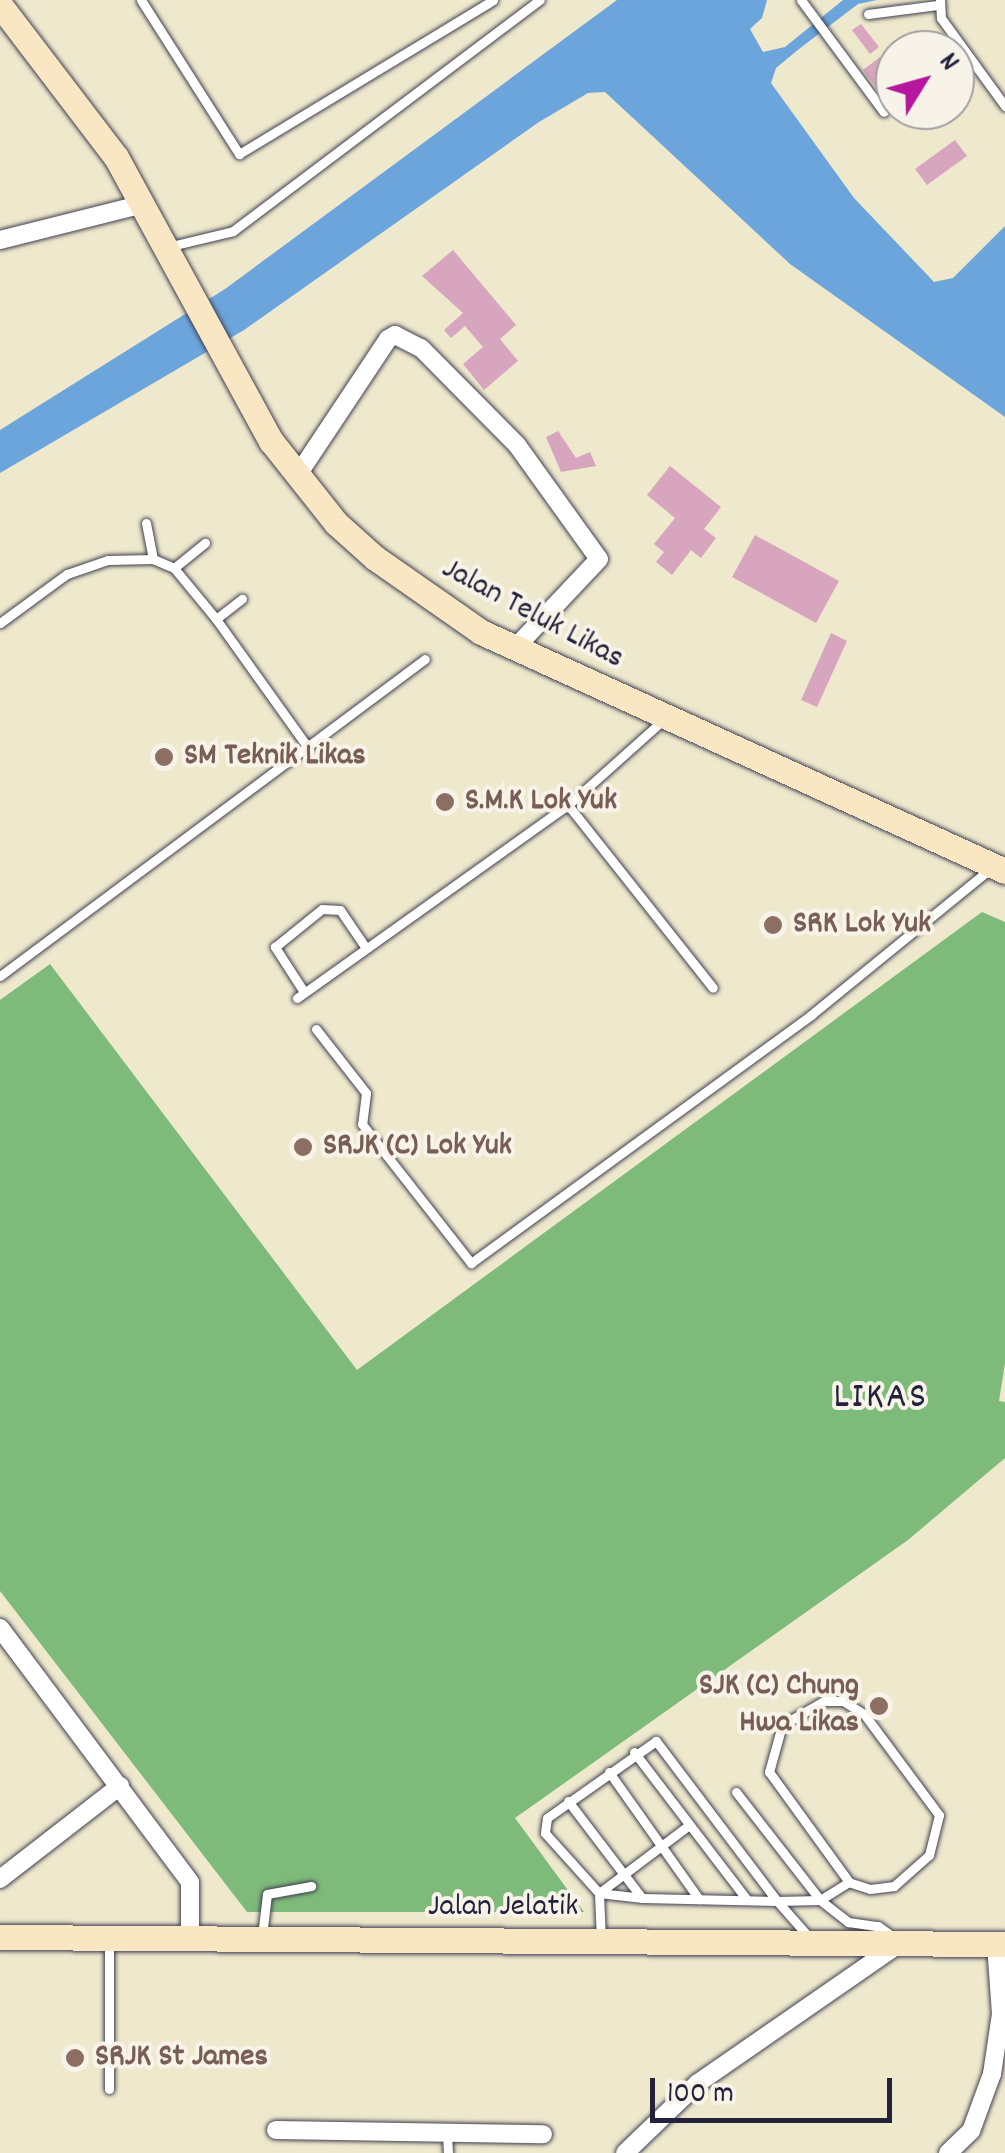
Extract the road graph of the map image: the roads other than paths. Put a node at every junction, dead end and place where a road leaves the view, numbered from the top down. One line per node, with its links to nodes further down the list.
1 (141, 0): 2 (lane)
2 (494, 0)
3 (540, 0): 12 (lane)
4 (801, 0): 8 (lane)
5 (938, 2): 7 (lane); 9 (lane)
6 (0, 6): 10 (street, Jalan Teluk Likas)
7 (868, 14)
8 (875, 100)
9 (1005, 106)
10 (142, 204): 11 (street); 12 (street, Jalan Teluk Likas)
11 (0, 240)
12 (166, 247): 13 (street, Jalan Teluk Likas)
13 (297, 476): 21 (street, Jalan Teluk Likas); 21 (street)
14 (146, 523): 16 (lane)
15 (205, 543): 17 (lane)
16 (153, 559): 17 (lane); 20 (lane)
17 (174, 568): 19 (lane)
18 (242, 599): 19 (lane)
19 (216, 618): 24 (lane)
20 (0, 623)
21 (515, 648): 23 (street, Jalan Teluk Likas)
22 (425, 659): 24 (lane)
23 (664, 719): 25 (lane); 26 (street, Jalan Teluk Likas)
24 (308, 746): 28 (lane)
25 (568, 805): 27 (lane); 29 (lane)
26 (999, 869): 30 (lane)
27 (366, 948): 27 (lane)
28 (0, 976)
29 (713, 988)
30 (316, 1029)
31 (0, 1628): 34 (street)
32 (634, 1752): 33 (lane); 37 (lane); 48 (lane)
33 (608, 1772): 36 (lane); 38 (lane)
34 (120, 1786): 40 (street); 51 (street)
35 (736, 1792): 47 (lane)
36 (568, 1801): 39 (lane); 43 (lane)
37 (688, 1826): 38 (lane); 46 (lane)
38 (659, 1845): 39 (lane); 45 (lane)
39 (622, 1873): 43 (lane); 44 (lane)
40 (0, 1879)
41 (850, 1882): 41 (lane); 47 (lane)
42 (311, 1886): 52 (lane)
43 (599, 1892): 44 (lane); 53 (lane)
44 (643, 1898): 45 (lane)
45 (700, 1900): 46 (lane)
46 (746, 1900): 48 (lane)
47 (820, 1900): 48 (lane); 55 (lane)
48 (777, 1902): 54 (lane)
49 (0, 1937): 50 (street, Jalan Jelatik)
50 (109, 1938): 51 (street, Jalan Jelatik); 57 (lane)
51 (190, 1938): 52 (street, Jalan Jelatik)
52 (262, 1939): 53 (street, Jalan Jelatik)
53 (601, 1941): 54 (street, Jalan Jelatik)
54 (814, 1943): 55 (street, Jalan Jelatik)
55 (901, 1943): 56 (street, Jalan Jelatik); 62 (street)
56 (1000, 1944): 63 (street)
57 (109, 2089)
58 (276, 2130): 61 (street)
59 (543, 2134): 60 (street)
60 (448, 2143): 61 (street)
61 (361, 2144)
62 (625, 2153)
63 (948, 2153)

